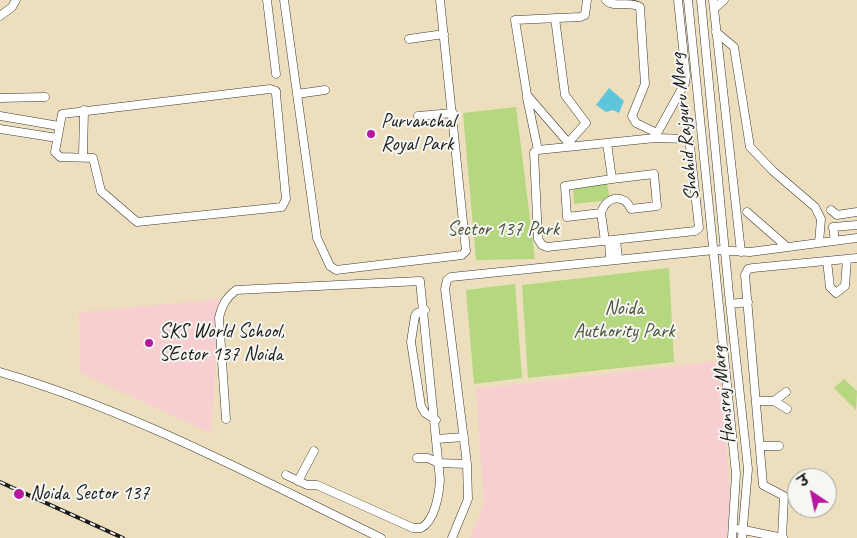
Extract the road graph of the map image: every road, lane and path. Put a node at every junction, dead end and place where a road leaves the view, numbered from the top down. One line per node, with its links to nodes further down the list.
1 (16, 0): 13 (street)
2 (267, 0): 18 (street)
3 (284, 0): 20 (street)
4 (440, 0): 16 (street)
5 (587, 0): 14 (street)
6 (606, 0): 30 (street)
7 (678, 0): 30 (street)
8 (688, 0): 33 (street, Shahid Rajguru Marg)
9 (701, 0): 49 (street, Shahid Rajguru Marg)
10 (713, 0): 12 (street)
11 (724, 0): 12 (street)
12 (714, 9): 15 (street)
13 (0, 16)
14 (555, 18): 21 (street); 35 (street)
15 (716, 32): 47 (street); 51 (street)
16 (444, 34): 17 (street); 25 (street)
17 (409, 40)
18 (276, 74)
19 (325, 90): 20 (street)
20 (298, 94): 25 (street)
21 (527, 95): 35 (street); 36 (street)
22 (45, 97): 23 (street)
23 (0, 98)
24 (84, 110): 28 (street); 37 (street); 37 (street)
25 (452, 113): 27 (street)
26 (0, 116): 28 (street)
27 (418, 116)
28 (59, 126): 31 (street)
29 (0, 129): 31 (street)
30 (656, 136): 32 (street); 34 (street)
31 (57, 138): 37 (street)
32 (688, 139): 33 (street); 45 (street)
33 (703, 139): 50 (street, Shahid Rajguru Marg)
34 (607, 143): 35 (street); 38 (street)
35 (570, 145): 36 (street)
36 (538, 150): 45 (street)
37 (83, 156)
38 (612, 179): 42 (street); 42 (street)
39 (831, 210): 41 (street)
40 (747, 212): 48 (street)
41 (857, 212)
42 (601, 213): 45 (street)
43 (857, 224): 46 (street)
44 (857, 238): 46 (street)
45 (610, 241): 53 (street)
46 (835, 241): 47 (street)
47 (819, 242): 48 (street)
48 (787, 247): 51 (street)
49 (726, 249): 50 (street); 51 (street); 57 (street, Hansraj Marg)
50 (714, 250): 53 (street); 79 (street, Hansraj Marg)
51 (741, 252)
52 (857, 258): 54 (street)
53 (614, 259): 68 (street)
54 (847, 259): 55 (street); 55 (street)
55 (827, 261): 56 (street)
56 (746, 292): 57 (street); 58 (street)
57 (729, 294): 59 (street, Hansraj Marg)
58 (748, 302): 59 (street); 64 (street)
59 (730, 304): 80 (street, Hansraj Marg)
60 (425, 310): 66 (street); 67 (street); 67 (street)
61 (0, 372): 78 (street)
62 (786, 392): 63 (street)
63 (774, 401): 64 (street); 65 (street)
64 (756, 402): 70 (street)
65 (787, 409)
66 (226, 419)
67 (436, 420): 69 (street)
68 (464, 437): 69 (street); 75 (street)
69 (437, 439): 74 (street)
70 (760, 446): 71 (street); 86 (street)
71 (779, 446)
72 (314, 451): 77 (street)
73 (417, 458): 74 (street)
74 (438, 463): 75 (street); 77 (street)
75 (468, 464): 83 (street)
76 (286, 475): 77 (street)
77 (302, 483): 78 (street)
78 (297, 497): 82 (street)
79 (734, 529): 80 (street); 84 (street, Hansraj Marg)
80 (743, 529): 81 (street); 85 (street, Hansraj Marg)
81 (753, 535): 86 (street)
82 (381, 538)
83 (452, 538)
84 (732, 538)
85 (742, 538)
86 (782, 538)

